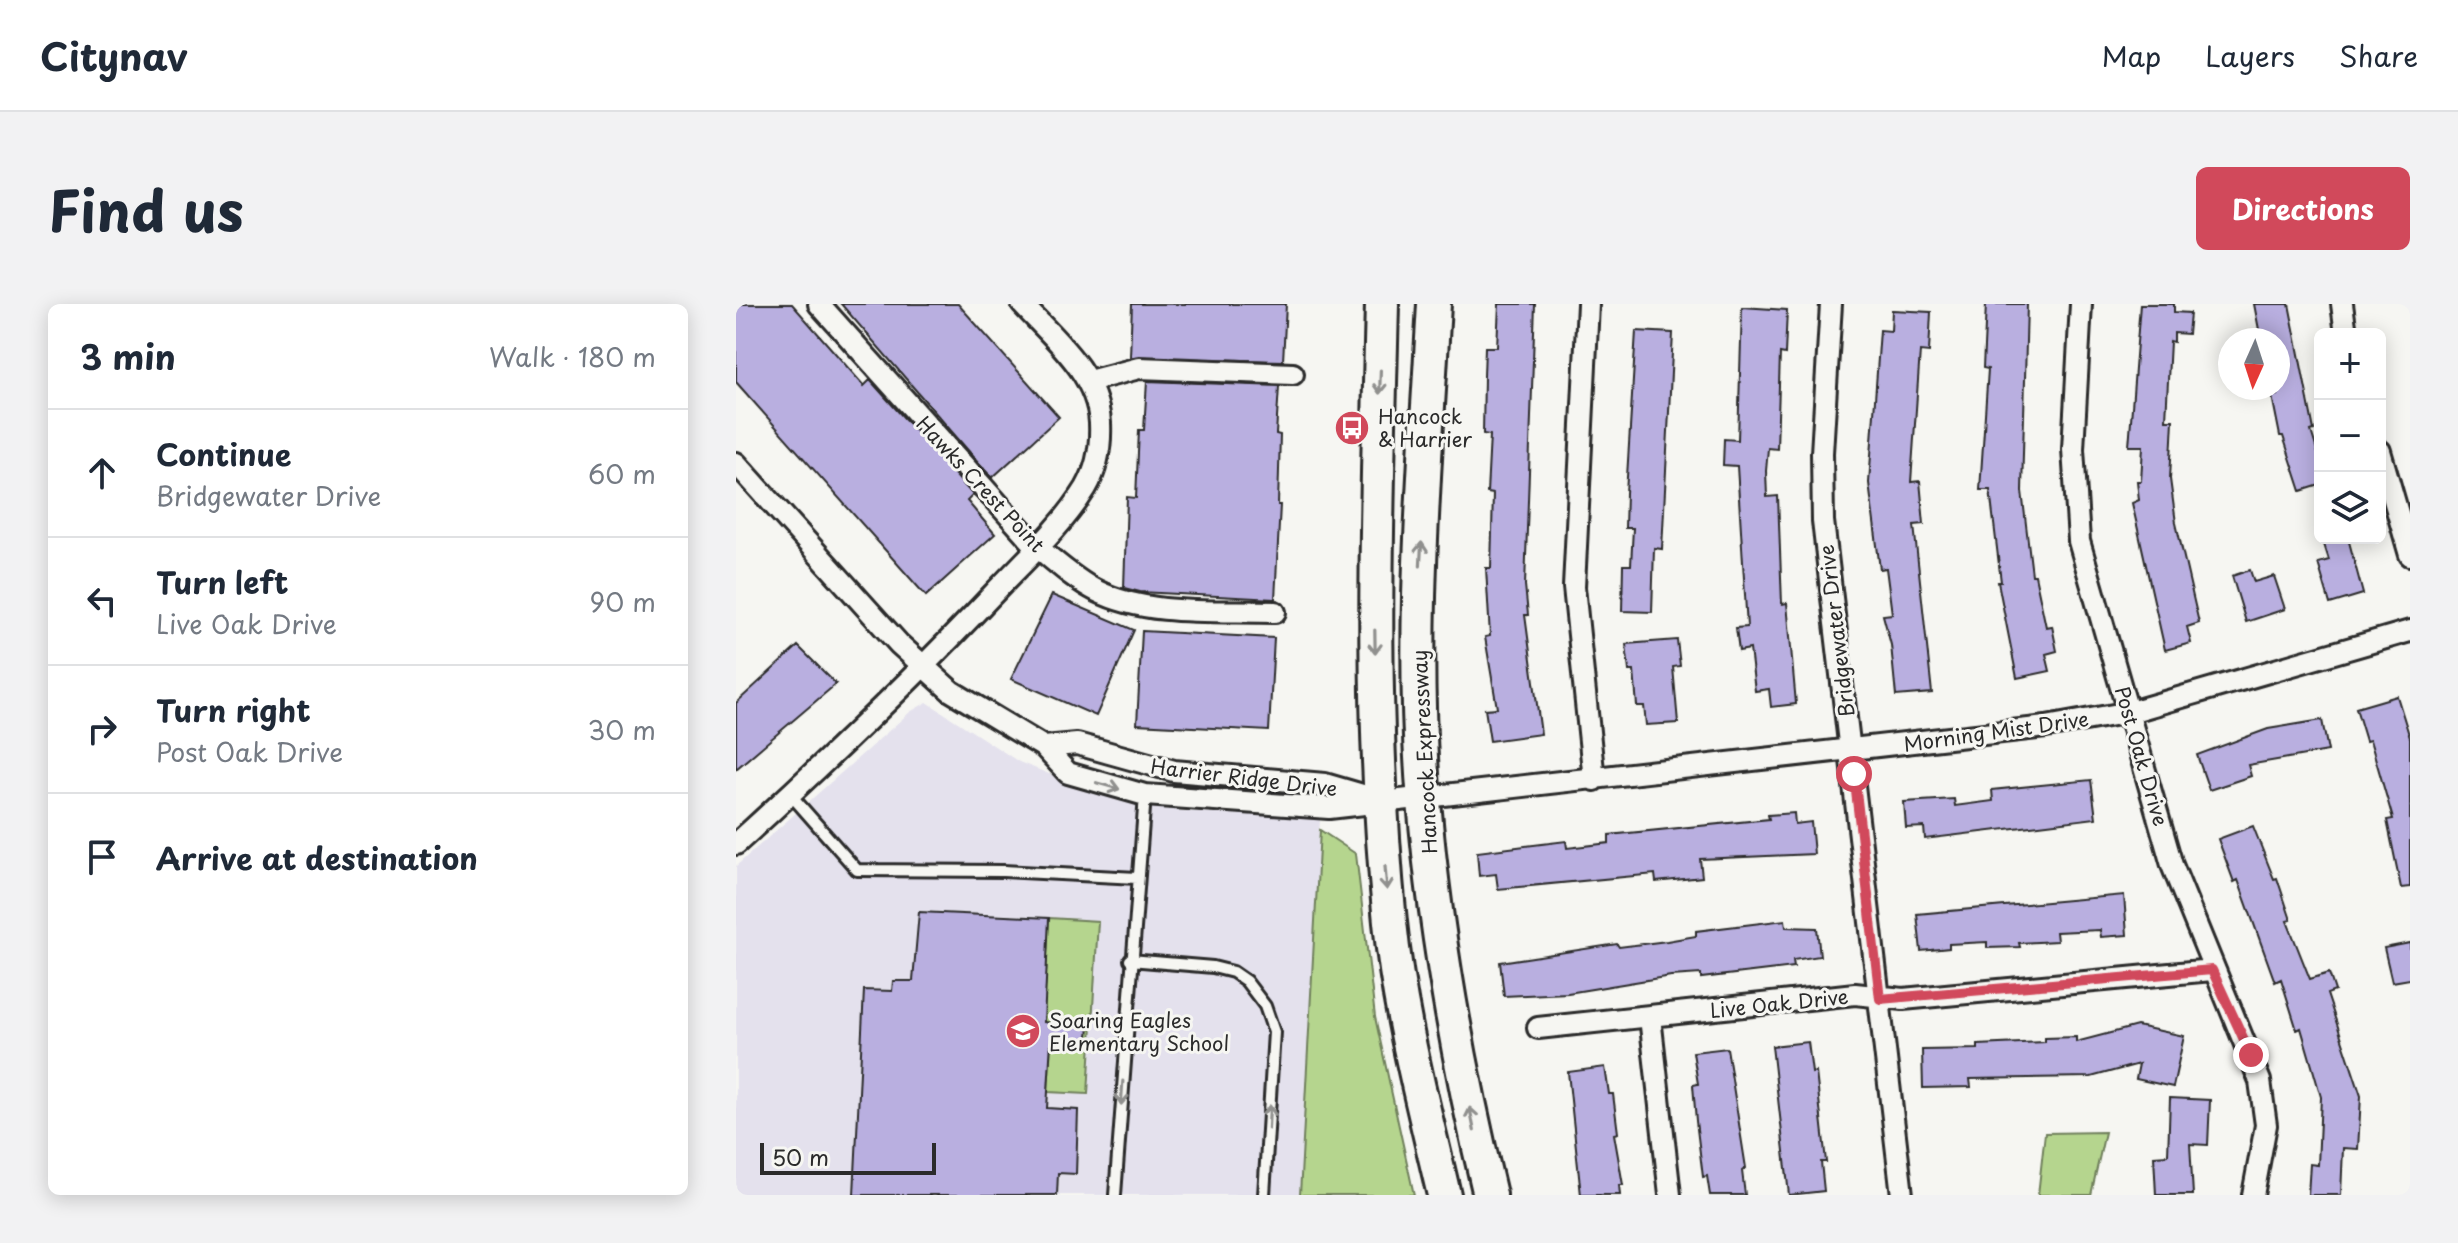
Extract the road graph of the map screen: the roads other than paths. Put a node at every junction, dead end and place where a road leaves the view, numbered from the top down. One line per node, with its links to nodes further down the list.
1 (819, 304): 14 (street, Hawks Crest Point)
2 (1022, 304): 11 (street)
3 (1382, 304): 25 (main road, one-way to 25)
4 (1434, 304): 26 (main road, Hancock Expressway, one-way to 4)
5 (1588, 304): 22 (street)
6 (1831, 304): 21 (street, Bridgewater Drive)
7 (2081, 304): 19 (street, Post Oak Drive)
8 (2342, 304): 9 (street)
9 (2345, 328)
10 (1293, 374): 11 (street)
11 (1089, 381): 14 (street)
12 (736, 463): 18 (street, Harrier Ridge Drive)
13 (2386, 472): 15 (street)
14 (1037, 547): 16 (street, Hawks Crest Point); 18 (street)
15 (2410, 555)
16 (1275, 612)
17 (2410, 631): 19 (street, Morning Mist Drive)
18 (924, 668): 20 (street, Harrier Ridge Drive); 23 (street)
19 (2130, 712): 21 (street, Morning Mist Drive); 30 (street, Post Oak Drive)
20 (1044, 747): 24 (street, Harrier Ridge Drive, one-way to 24); 25 (street, Harrier Ridge Drive)
21 (1851, 751): 22 (street, Morning Mist Drive); 31 (street, Bridgewater Drive)
22 (1594, 780): 26 (street, Morning Mist Drive)
23 (790, 794): 27 (street); 28 (lane)
24 (1145, 795): 25 (street, Harrier Ridge Drive); 28 (lane)
25 (1382, 800): 26 (street, Morning Mist Drive); 36 (main road, one-way to 36)
26 (1424, 800): 37 (main road, Hancock Expressway, one-way to 26)
27 (736, 844)
28 (1137, 878): 29 (lane)
29 (1130, 960): 34 (lane, one-way to 34); 35 (lane, one-way to 29)
30 (2212, 970): 31 (street, Live Oak Drive); 40 (street, Post Oak Drive)
31 (1880, 999): 32 (street, Live Oak Drive); 39 (street, Bridgewater Drive)
32 (1650, 1017): 33 (street, Live Oak Drive); 38 (street)
33 (1538, 1028)
34 (1115, 1195)
35 (1264, 1195)
36 (1444, 1195)
37 (1490, 1195)
38 (1670, 1195)
39 (1902, 1195)
40 (2253, 1195)

